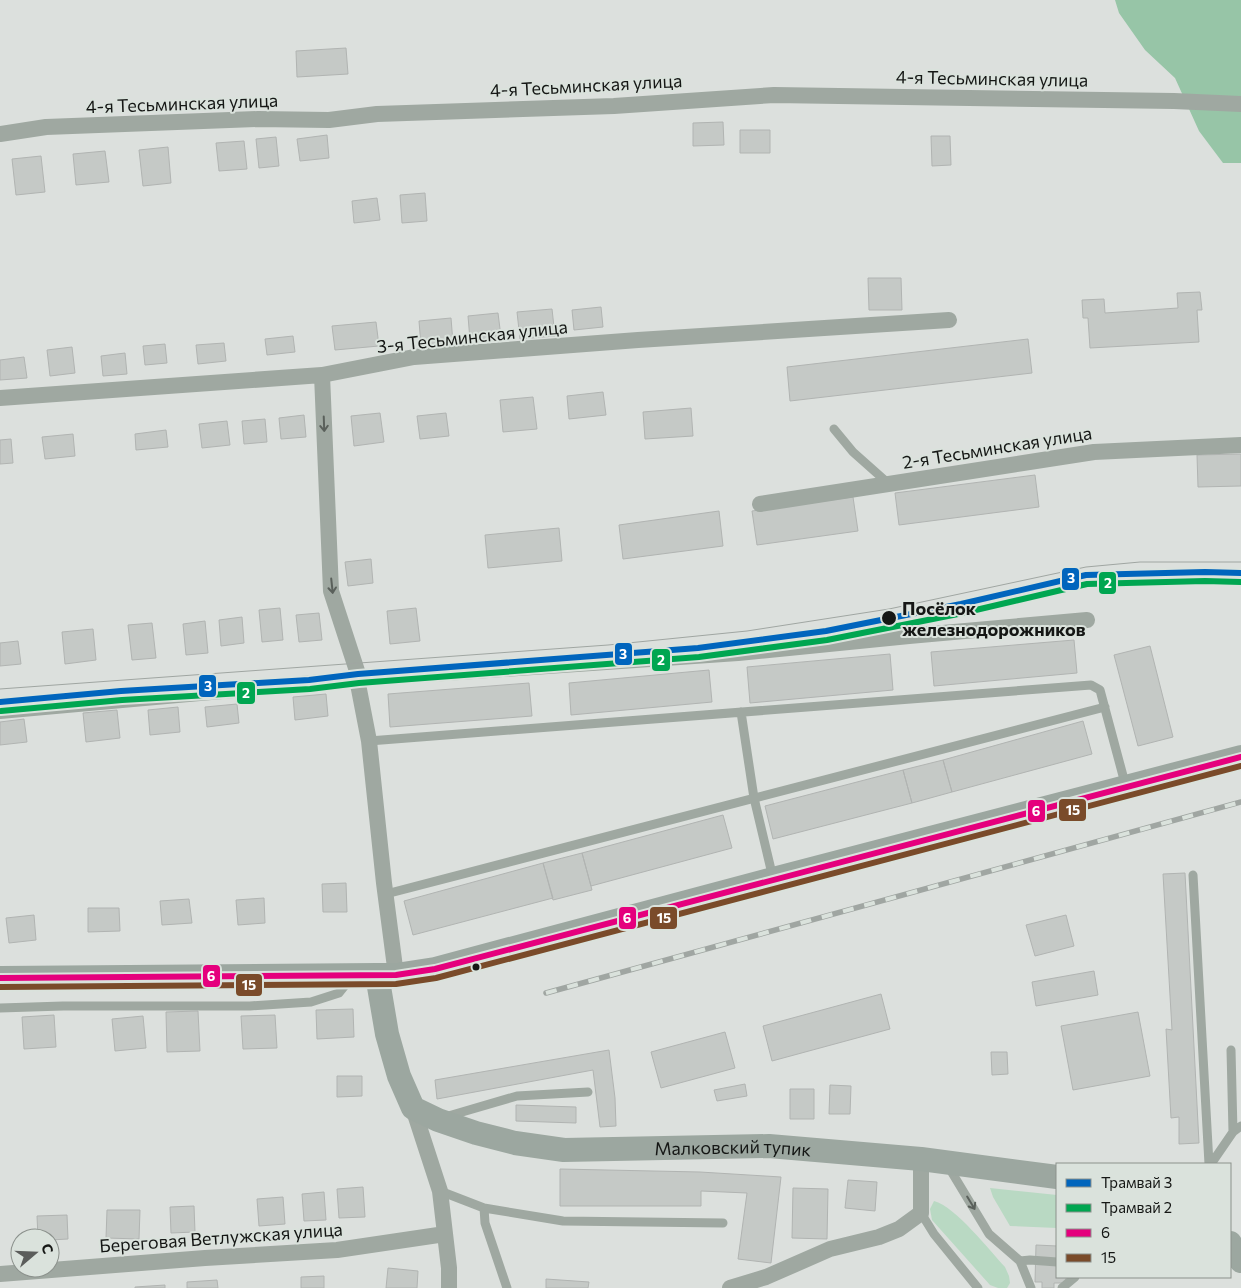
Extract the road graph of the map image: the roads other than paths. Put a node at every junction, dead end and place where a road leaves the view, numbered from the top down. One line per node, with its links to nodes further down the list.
1 (1241, 104): 2 (street, 4-я Тесьминская улица)
2 (0, 134)
3 (948, 320): 4 (street, 3-я Тесьминская улица)
4 (322, 375): 5 (street, 3-я Тесьминская улица); 11 (street, one-way to 11)
5 (0, 398)
6 (834, 429): 8 (lane)
7 (1241, 446): 8 (street, 2-я Тесьминская улица)
8 (889, 484): 9 (street, 2-я Тесьминская улица)
9 (760, 504)
10 (1088, 620): 11 (street)
11 (356, 671): 13 (street); 15 (street)
12 (1105, 707): 14 (lane); 17 (lane); 18 (lane)
13 (0, 711)
14 (741, 712): 15 (lane); 18 (lane)
15 (370, 741): 21 (street)
16 (1241, 757): 17 (main road)
17 (1126, 787): 20 (main road)
18 (754, 798): 20 (lane); 21 (lane)
19 (1193, 875): 34 (lane)
20 (773, 879): 22 (main road)
21 (386, 894): 22 (street)
22 (387, 975): 23 (main road); 28 (main road)
23 (353, 976): 24 (main road); 25 (lane)
24 (0, 978)
25 (0, 1008)
26 (1232, 1050): 31 (lane)
27 (588, 1092): 29 (lane)
28 (413, 1108): 29 (main road, Малковский тупик); 37 (street)
29 (438, 1120): 32 (main road, Малковский тупик)
30 (1241, 1126): 31 (lane)
31 (1233, 1132): 35 (lane)
32 (921, 1158): 33 (main road, Малковский тупик); 39 (street)
33 (946, 1162): 36 (main road, Малковский тупик); 43 (lane, one-way to 43)
34 (1210, 1163)
35 (1211, 1163)
36 (1056, 1177)
37 (440, 1191): 38 (lane); 41 (street)
38 (484, 1208): 40 (lane); 49 (lane)
39 (921, 1213): 50 (street); 51 (lane)
40 (723, 1223)
41 (445, 1234): 46 (street, Береговая Ветлужская улица); 48 (street)
42 (1231, 1245): 44 (main road)
43 (1020, 1261): 45 (lane); 52 (lane)
44 (1241, 1261)
45 (1056, 1262)
46 (0, 1274)
47 (1074, 1278): 53 (lane)
48 (449, 1288)
49 (507, 1288)
50 (730, 1288)
51 (978, 1288)
52 (1030, 1288)
53 (1062, 1288)

